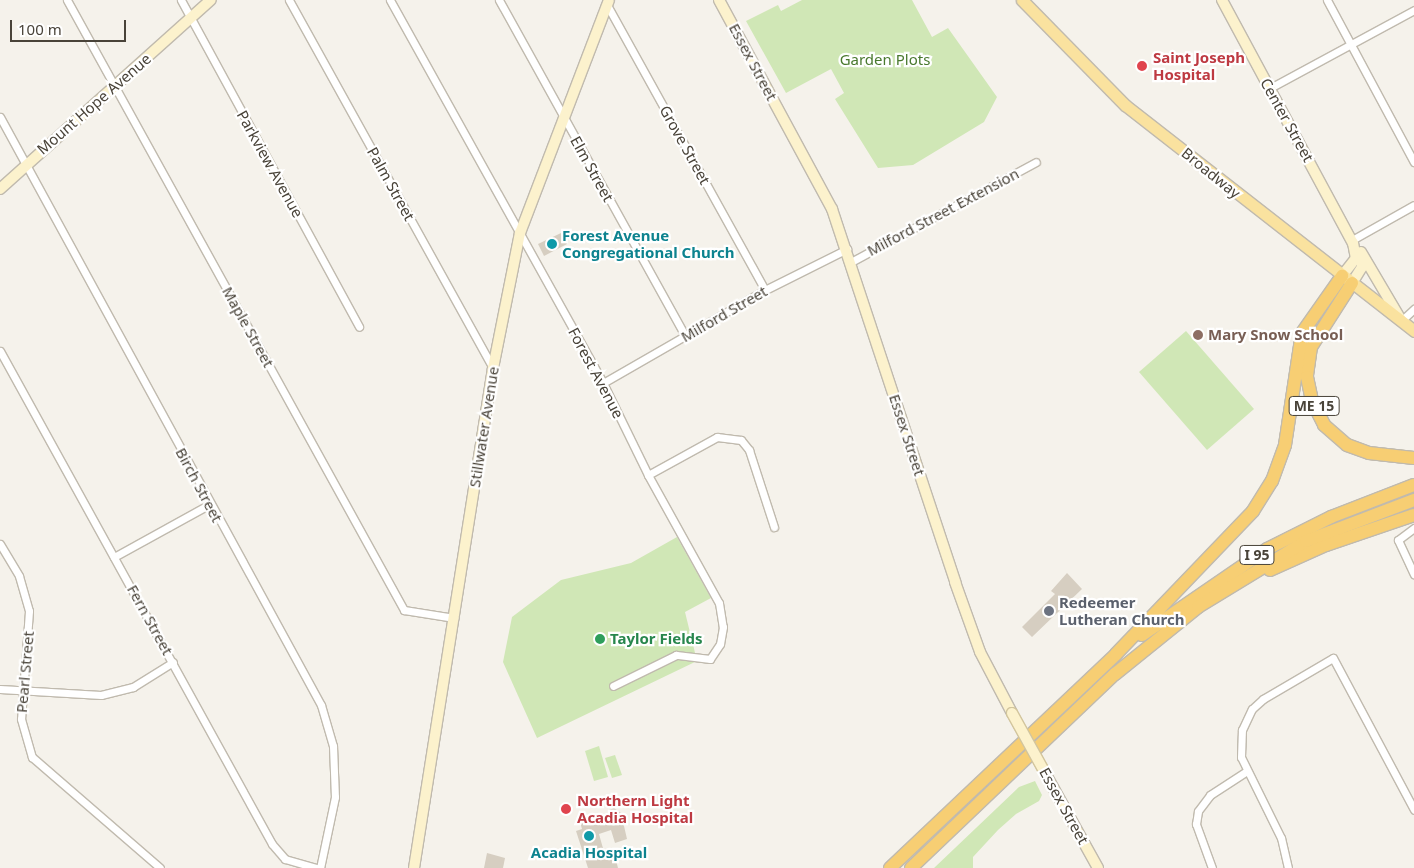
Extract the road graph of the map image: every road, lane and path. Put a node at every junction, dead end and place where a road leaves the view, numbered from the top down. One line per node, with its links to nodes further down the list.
1 (67, 0): 15 (street, Maple Street)
2 (181, 0): 13 (street, Parkview Avenue)
3 (211, 0): 13 (street, Mount Hope Avenue)
4 (289, 0): 37 (street, Palm Street)
5 (390, 0): 24 (street, Forest Avenue)
6 (499, 0): 17 (street, Elm Street)
7 (719, 0): 26 (street, Essex Street)
8 (1022, 0): 29 (main road, Broadway)
9 (1222, 0): 16 (street, Center Street)
10 (1327, 0): 14 (street)
11 (607, 2): 17 (street, Stillwater Avenue); 30 (street, Grove Street)
12 (1414, 10): 14 (street)
13 (191, 18): 15 (street, Mount Hope Avenue); 33 (street, Parkview Avenue)
14 (1351, 44): 16 (street); 20 (street)
15 (114, 86): 21 (street, Mount Hope Avenue); 51 (street, Maple Street)
16 (1270, 88): 25 (street, Center Street)
17 (562, 114): 24 (street, Stillwater Avenue); 35 (street, Elm Street)
18 (0, 117): 21 (street, Birch Street)
19 (1036, 162): 28 (street, Milford Street Extension)
20 (1414, 162)
21 (26, 164): 22 (street, Mount Hope Avenue); 43 (street, Birch Street)
22 (0, 189)
23 (1414, 205): 25 (street)
24 (520, 233): 37 (street, Stillwater Avenue); 38 (street, Forest Avenue)
25 (1352, 240): 27 (street, Center Street); 29 (street, Center Street)
26 (847, 249): 28 (street, Essex Street); 30 (street, Milford Street)
27 (1361, 252): 29 (street); 32 (street, Center Street)
28 (851, 262): 64 (street, Essex Street, bridge)
29 (1347, 280): 32 (main road, Broadway); 39 (highway, ME 15); 52 (highway)
30 (765, 290): 35 (street, Milford Street)
31 (1414, 309): 32 (street)
32 (1401, 321): 34 (main road, Broadway)
33 (359, 328)
34 (1414, 331)
35 (686, 337): 38 (street, Milford Street)
36 (0, 351): 48 (street, Fern Street)
37 (493, 368): 51 (street, Stillwater Avenue)
38 (603, 383): 40 (street, Forest Avenue)
39 (1414, 458)
40 (648, 475): 45 (street); 54 (street, Forest Avenue)
41 (1414, 485): 52 (highway, I 95)
42 (1414, 500): 50 (highway, I 95)
43 (210, 504): 48 (street); 60 (street, Birch Street)
44 (1414, 515): 50 (highway)
45 (774, 527)
46 (1414, 528): 49 (street)
47 (0, 544): 56 (street, Pearl Street)
48 (114, 557): 53 (street, Fern Street)
49 (1414, 575)
50 (1243, 578): 63 (highway, I 95)
51 (454, 618): 61 (street, Stillwater Avenue)
52 (1116, 654): 62 (highway, I 95)
53 (173, 662): 56 (street); 60 (street, Fern Street)
54 (613, 686)
55 (0, 689): 56 (street)
56 (22, 691): 59 (street, Pearl Street)
57 (1247, 771): 58 (street); 65 (street); 66 (street)
58 (1414, 810)
59 (160, 868)
60 (319, 868)
61 (414, 868)
62 (890, 868)
63 (911, 868)
64 (1098, 868)
65 (1212, 868)
66 (1288, 868)

